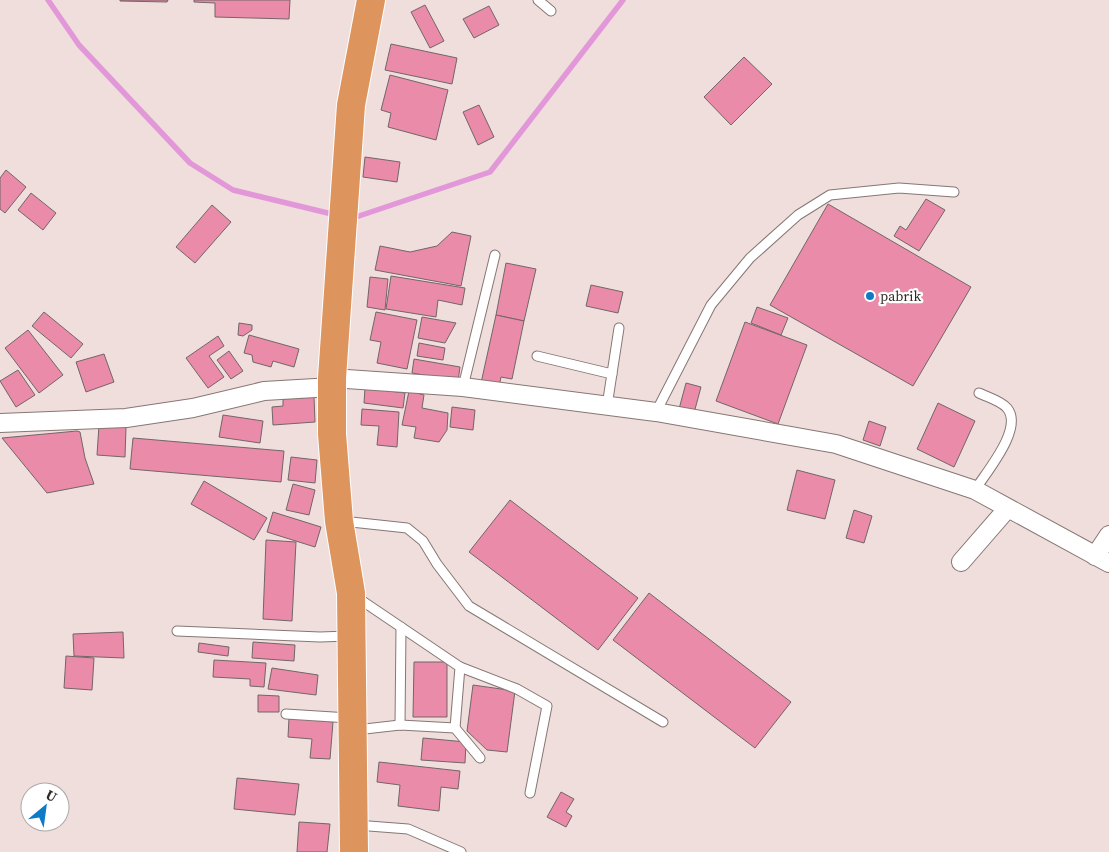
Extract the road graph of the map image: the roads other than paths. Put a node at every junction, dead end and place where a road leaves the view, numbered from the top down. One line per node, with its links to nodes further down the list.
1 (371, 0): 9 (highway)
2 (538, 0): 3 (lane)
3 (551, 11)
4 (954, 192): 13 (lane)
5 (495, 255): 10 (lane)
6 (619, 328): 8 (lane)
7 (537, 356): 8 (lane)
8 (612, 374): 12 (lane)
9 (332, 382): 10 (street); 14 (street); 17 (highway)
10 (463, 387): 12 (street)
11 (979, 393): 15 (lane)
12 (607, 406): 13 (street)
13 (656, 412): 15 (street)
14 (0, 423)
15 (976, 490): 16 (street)
16 (1008, 509): 19 (street); 20 (street)
17 (339, 521): 21 (highway); 27 (lane)
18 (1109, 535): 19 (street)
19 (1102, 560)
20 (960, 562)
21 (351, 593): 22 (lane); 24 (highway)
22 (401, 627): 25 (lane); 29 (lane)
23 (177, 631): 24 (lane)
24 (351, 636): 28 (highway)
25 (460, 667): 30 (lane); 32 (lane)
26 (286, 714): 28 (lane)
27 (663, 722)
28 (352, 724): 29 (lane); 33 (highway)
29 (400, 725): 30 (lane)
30 (455, 728): 31 (lane)
31 (480, 758)
32 (530, 792)
33 (354, 825): 34 (highway); 35 (lane)
34 (354, 852)
35 (461, 852)

